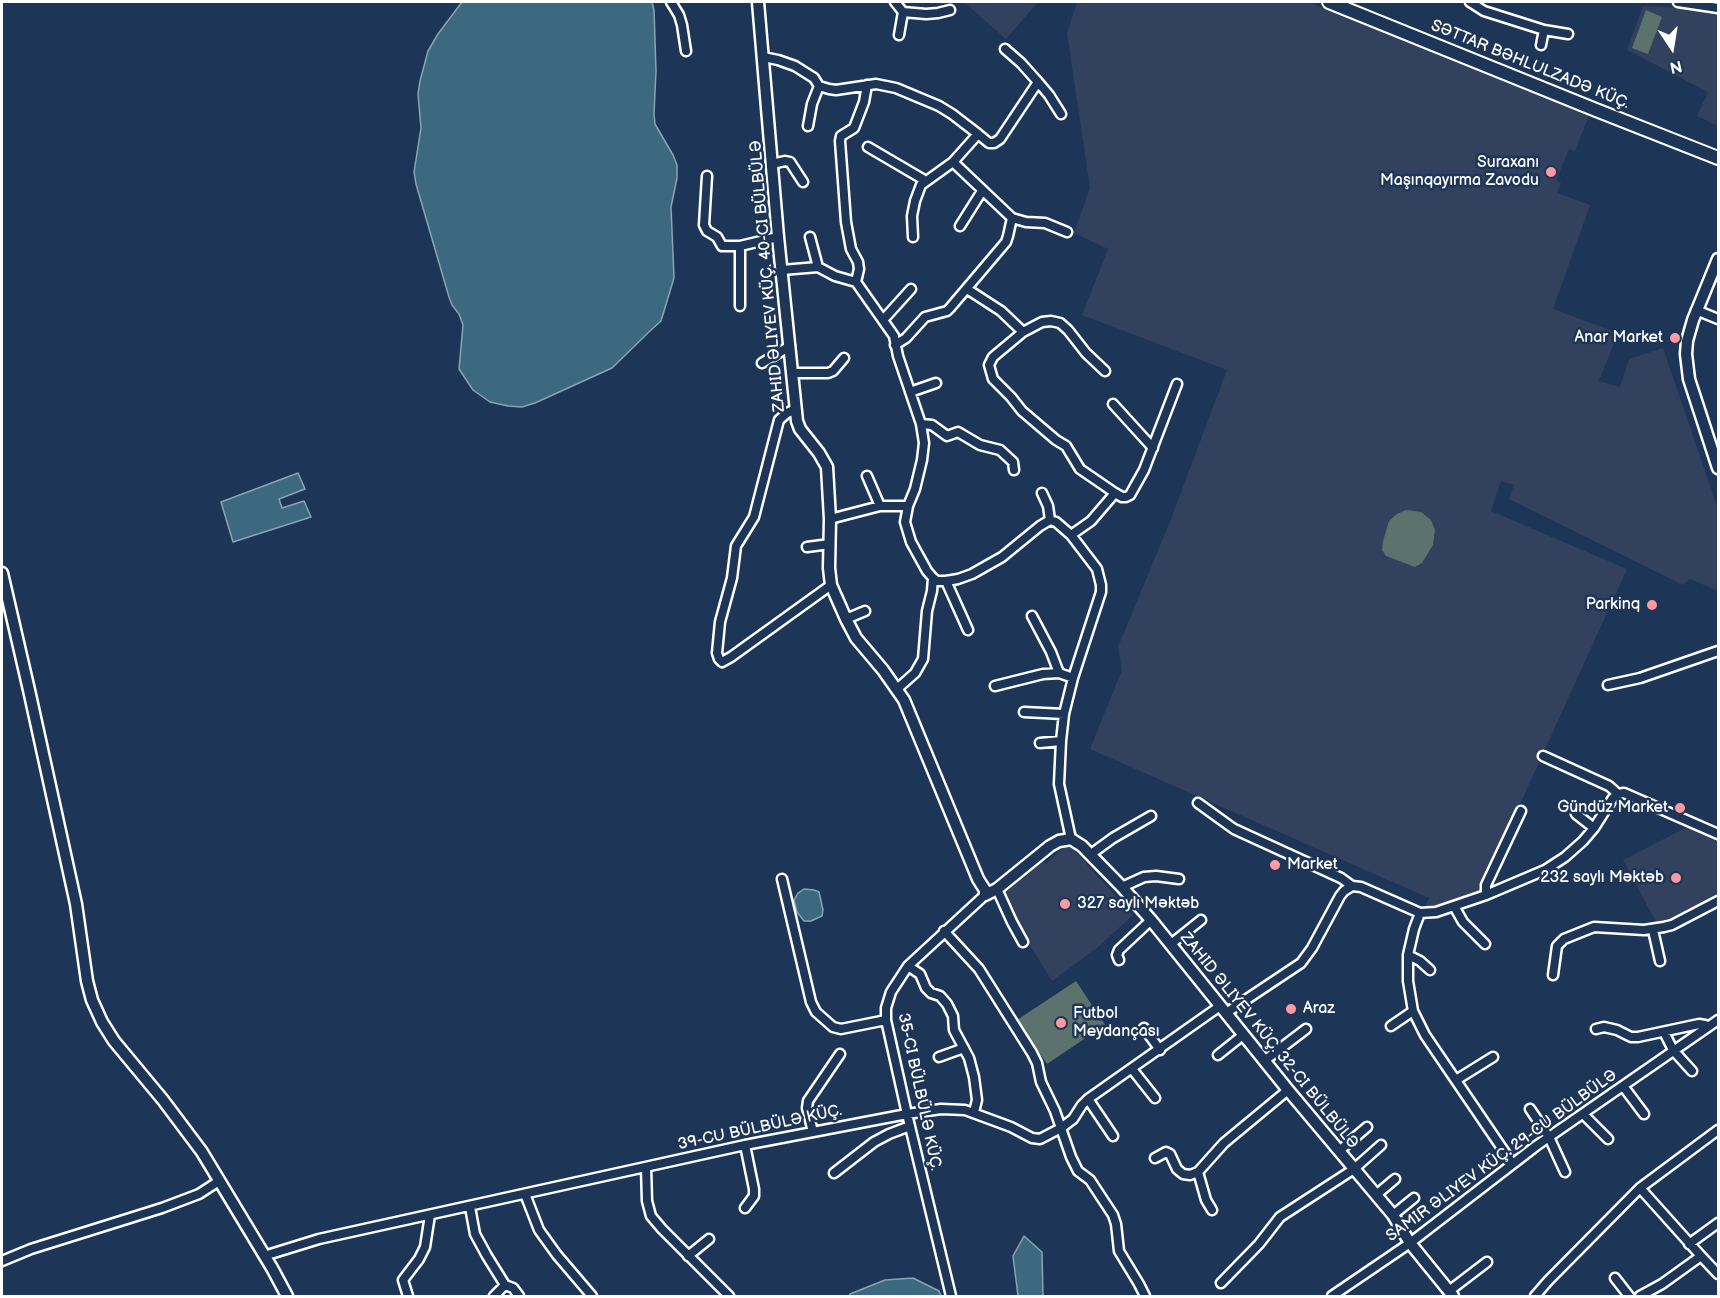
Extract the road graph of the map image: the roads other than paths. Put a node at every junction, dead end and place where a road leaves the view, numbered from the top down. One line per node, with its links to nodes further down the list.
1 (671, 2): 15 (street)
2 (758, 2): 16 (street)
3 (895, 2): 9 (street)
4 (1329, 2): 24 (main road, SƏTTAR BƏHLULZADƏ KÜÇ.)
5 (1470, 2): 10 (street)
6 (1678, 2): 7 (street)
7 (1719, 9)
8 (950, 10): 9 (street)
9 (903, 12): 12 (street)
10 (1544, 30): 11 (street); 13 (street)
11 (1568, 34)
12 (899, 35)
13 (1541, 45)
14 (1005, 49): 17 (street)
15 (686, 51)
16 (763, 57): 19 (street); 26 (street)
17 (1038, 82): 20 (street); 22 (street)
18 (867, 85): 19 (street); 22 (street); 41 (street)
19 (819, 86): 21 (street)
20 (1060, 114)
21 (808, 126)
22 (978, 134): 25 (street)
23 (868, 147): 28 (street)
24 (1719, 158)
25 (953, 162): 28 (street); 30 (street)
26 (772, 164): 29 (street); 34 (street)
27 (707, 176): 37 (street)
28 (926, 181): 36 (street)
29 (803, 182)
30 (982, 191): 31 (street); 32 (street)
31 (1012, 218): 33 (street); 43 (street)
32 (960, 226)
33 (1067, 232)
34 (778, 237): 37 (street); 40 (street)
35 (810, 237): 39 (street)
36 (913, 237)
37 (740, 246): 44 (street)
38 (1719, 259): 45 (street)
39 (818, 267): 40 (street); 41 (street)
40 (782, 270): 50 (street)
41 (856, 282): 47 (street)
42 (911, 289): 47 (street)
43 (967, 289): 48 (street); 49 (street)
44 (740, 306)
45 (1696, 310): 46 (street); 62 (street)
46 (1719, 319)
47 (883, 320): 49 (street)
48 (1023, 332): 53 (street); 66 (street)
49 (895, 345): 57 (street)
50 (790, 346): 52 (street); 54 (street)
51 (844, 358): 54 (street)
52 (762, 363)
53 (1105, 371)
54 (793, 373): 59 (street)
55 (936, 383): 57 (street)
56 (1177, 384): 61 (street)
57 (910, 392): 60 (street)
58 (1113, 404): 61 (street)
59 (796, 409): 69 (street); 77 (street)
60 (921, 424): 63 (street); 68 (street)
61 (1152, 448): 66 (street)
62 (1719, 468)
63 (1014, 470)
64 (867, 476): 67 (street)
65 (1042, 493): 70 (street)
66 (1115, 493): 71 (street)
67 (880, 506): 68 (street); 69 (street)
68 (908, 506): 75 (street)
69 (830, 519): 72 (street)
70 (1050, 520): 71 (street); 76 (street)
71 (1071, 535): 84 (street)
72 (830, 544): 73 (street); 77 (street)
73 (807, 547)
74 (2, 573): 175 (street)
75 (933, 578): 76 (street); 87 (street)
76 (946, 581): 81 (street)
77 (831, 585): 80 (street)
78 (865, 611): 80 (street)
79 (1032, 616): 83 (street)
80 (846, 619): 87 (street)
81 (968, 630)
82 (1719, 651): 85 (street)
83 (1059, 673): 84 (street); 86 (street)
84 (1073, 678): 89 (street)
85 (1608, 685)
86 (994, 686)
87 (897, 689): 107 (street)
88 (1024, 712): 89 (street)
89 (1064, 714): 90 (street)
90 (1061, 741): 91 (street); 100 (street)
91 (1040, 743)
92 (1543, 756): 93 (street)
93 (1618, 794): 98 (street); 99 (street)
94 (1198, 803): 104 (street)
95 (1521, 811): 108 (street)
96 (1576, 814): 98 (street)
97 (1151, 816): 101 (street)
98 (1594, 828): 108 (street)
99 (1719, 834)
100 (1071, 839): 101 (street, ZAHID ƏLIYEV KÜÇ. 32-CI BÜLBÜLƏ); 106 (street)
101 (1090, 854): 105 (street, ZAHID ƏLIYEV KÜÇ. 32-CI BÜLBÜLƏ)
102 (782, 879): 127 (street)
103 (1179, 879): 105 (street)
104 (1352, 886): 111 (street); 125 (street, 39-CU BÜLBÜLƏ KÜÇ.)
105 (1122, 887): 112 (street, ZAHID ƏLIYEV KÜÇ. 32-CI BÜLBÜLƏ)
106 (998, 889): 107 (street); 116 (street)
107 (985, 895): 115 (street, 35-CI BÜLBÜLƏ KÜÇ.)
108 (1486, 895): 110 (street)
109 (1719, 901): 114 (street)
110 (1454, 906): 111 (street); 118 (street)
111 (1420, 913): 119 (street)
112 (1151, 920): 117 (street, ZAHID ƏLIYEV KÜÇ. 32-CI BÜLBÜLƏ); 120 (street)
113 (1200, 920): 117 (street)
114 (1653, 930): 121 (street); 124 (street)
115 (944, 931): 122 (street, 35-CI BÜLBÜLƏ KÜÇ.); 158 (street)
116 (1023, 942)
117 (1171, 944): 125 (street, ZAHID ƏLIYEV KÜÇ. 32-CI BÜLBÜLƏ)
118 (1485, 944)
119 (1408, 955): 123 (street); 126 (street)
120 (1119, 960)
121 (1660, 961)
122 (909, 966): 127 (street, 35-CI BÜLBÜLƏ KÜÇ.); 136 (street)
123 (1430, 970)
124 (1552, 975)
125 (1223, 1010): 135 (street, ZAHID ƏLIYEV KÜÇ. 32-CI BÜLBÜLƏ); 137 (street, 39-CU BÜLBÜLƏ KÜÇ.)
126 (1413, 1011): 129 (street); 146 (street)
127 (886, 1020): 153 (street, 35-CI BÜLBÜLƏ KÜÇ.)
128 (1719, 1020): 131 (street, SAMIR ƏLIYEV KÜÇ. 29-CU BÜLBÜLƏ)
129 (1391, 1026)
130 (1144, 1028): 137 (street)
131 (1705, 1028): 134 (street); 138 (street, SAMIR ƏLIYEV KÜÇ. 29-CU BÜLBÜLƏ)
132 (1306, 1029): 143 (street)
133 (1596, 1029): 134 (street)
134 (1664, 1032): 138 (street)
135 (1243, 1035): 140 (street); 143 (street, ZAHID ƏLIYEV KÜÇ. 32-CI BÜLBÜLƏ)
136 (964, 1048): 141 (street); 152 (street)
137 (1160, 1050): 144 (street, 39-CU BÜLBÜLƏ KÜÇ.)
138 (1673, 1050): 145 (street); 147 (street, SAMIR ƏLIYEV KÜÇ. 29-CU BÜLBÜLƏ)
139 (840, 1054): 160 (street)
140 (1218, 1054)
141 (939, 1057)
142 (1493, 1057): 146 (street)
143 (1264, 1061): 148 (street, ZAHID ƏLIYEV KÜÇ. 32-CI BÜLBÜLƏ)
144 (1132, 1069): 149 (street); 150 (street, 39-CU BÜLBÜLƏ KÜÇ.)
145 (1692, 1071)
146 (1456, 1080): 168 (street)
147 (1623, 1086): 154 (street, SAMIR ƏLIYEV KÜÇ. 29-CU BÜLBÜLƏ); 155 (street)
148 (1288, 1090): 166 (street, ZAHID ƏLIYEV KÜÇ. 32-CI BÜLBÜLƏ); 171 (street)
149 (1155, 1098)
150 (1088, 1099): 158 (street, 39-CU BÜLBÜLƏ KÜÇ.); 161 (street)
151 (1530, 1109): 162 (street)
152 (974, 1112): 153 (street, 39-CU BÜLBÜLƏ KÜÇ.); 158 (street, 39-CU BÜLBÜLƏ KÜÇ.)
153 (907, 1114): 156 (street, 35-CI BÜLBÜLƏ KÜÇ.); 160 (street, 39-CU BÜLBÜLƏ KÜÇ.)
154 (1583, 1114): 162 (street, SAMIR ƏLIYEV KÜÇ. 29-CU BÜLBÜLƏ); 163 (street)
155 (1644, 1114)
156 (910, 1126): 173 (street); 205 (street, 35-CI BÜLBÜLƏ KÜÇ.)
157 (1367, 1127): 166 (street)
158 (1061, 1128): 206 (street)
159 (1719, 1130): 176 (street)
160 (813, 1132): 164 (street, 39-CU BÜLBÜLƏ KÜÇ.)
161 (1113, 1136)
162 (1549, 1137): 168 (street, SAMIR ƏLIYEV KÜÇ. 29-CU BÜLBÜLƏ); 172 (street)
163 (1608, 1139)
164 (745, 1145): 169 (street, 39-CU BÜLBÜLƏ KÜÇ.); 181 (street)
165 (1381, 1145): 170 (street)
166 (1339, 1150): 170 (street, ZAHID ƏLIYEV KÜÇ. 32-CI BÜLBÜLƏ)
167 (1155, 1158): 171 (street)
168 (1512, 1163): 187 (street, SAMIR ƏLIYEV KÜÇ. 29-CU BÜLBÜLƏ)
169 (646, 1167): 177 (street, 39-CU BÜLBÜLƏ KÜÇ.); 190 (street)
170 (1354, 1169): 178 (street, ZAHID ƏLIYEV KÜÇ. 32-CI BÜLBÜLƏ); 196 (street)
171 (1198, 1172): 182 (street)
172 (1566, 1172)
173 (834, 1173)
174 (1395, 1179): 178 (street)
175 (219, 1181): 189 (street); 192 (street)
176 (1640, 1188): 188 (street); 208 (street)
177 (525, 1194): 180 (street, 39-CU BÜLBÜLƏ KÜÇ.); 203 (street)
178 (1376, 1195): 184 (street, ZAHID ƏLIYEV KÜÇ. 32-CI BÜLBÜLƏ)
179 (1414, 1198): 184 (street)
180 (470, 1207): 183 (street, 39-CU BÜLBÜLƏ KÜÇ.); 197 (street)
181 (745, 1208)
182 (1212, 1210)
183 (430, 1215): 189 (street, 39-CU BÜLBÜLƏ KÜÇ.); 200 (street)
184 (1393, 1215): 187 (street, ZAHID ƏLIYEV KÜÇ. 32-CI BÜLBÜLƏ)
185 (1719, 1223): 188 (street)
186 (709, 1239): 190 (street)
187 (1410, 1243): 198 (street, ZAHID ƏLIYEV KÜÇ. 32-CI BÜLBÜLƏ); 207 (street, SAMIR ƏLIYEV KÜÇ. 29-CU BÜLBÜLƏ)
188 (1689, 1244): 191 (street)
189 (264, 1256): 199 (street)
190 (688, 1256): 204 (street)
191 (1701, 1257): 194 (street); 210 (street)
192 (2, 1261)
193 (1487, 1262): 198 (street)
194 (1719, 1274)
195 (1615, 1278): 209 (street)
196 (1221, 1283)
197 (505, 1285): 201 (street); 202 (street)
198 (1451, 1294)
199 (285, 1296)
200 (408, 1296)
201 (494, 1296)
202 (519, 1296)
203 (592, 1296)
204 (729, 1296)
205 (951, 1296)
206 (1145, 1296)
207 (1332, 1296)
208 (1535, 1296)
209 (1629, 1296)
210 (1640, 1296)

